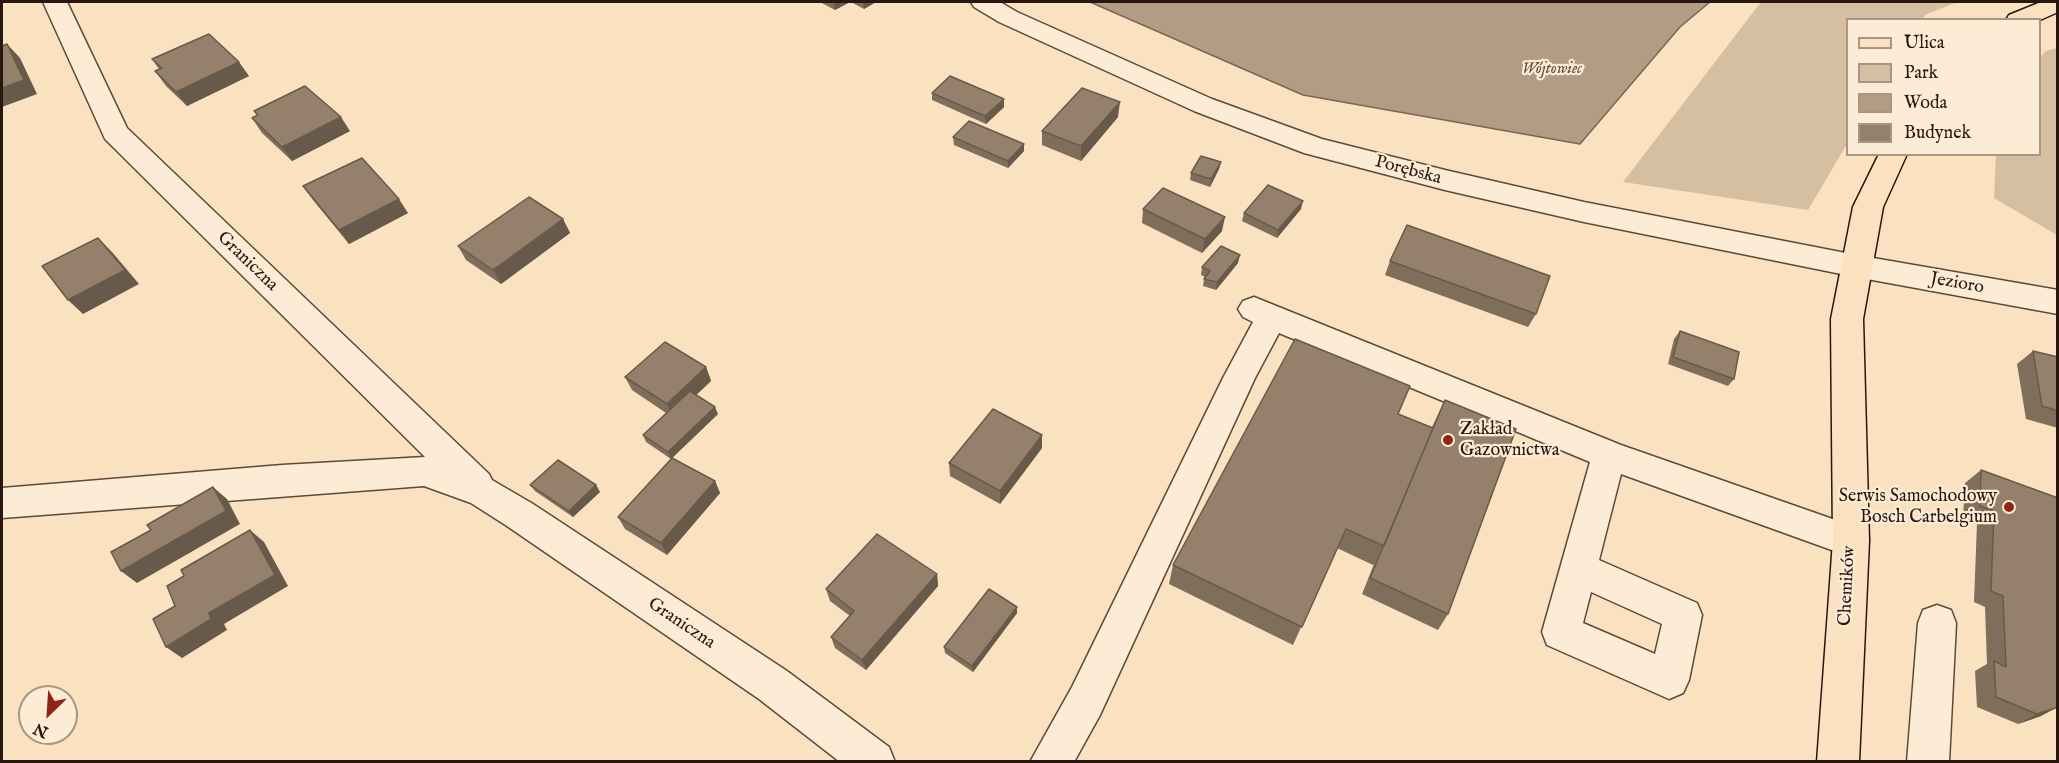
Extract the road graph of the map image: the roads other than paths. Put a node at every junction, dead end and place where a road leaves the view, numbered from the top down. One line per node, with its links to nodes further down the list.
1 (55, 2): 9 (street, Graniczna)
2 (983, 2): 6 (street, Porębska)
3 (2058, 3): 4 (main road)
4 (2023, 18)
5 (1892, 156): 6 (main road, Chemików)
6 (1856, 266): 7 (street, Jezioro); 11 (main road, Chemików)
7 (2058, 302)
8 (1609, 455): 11 (street); 12 (street); 15 (street)
9 (484, 492): 10 (street, Graniczna); 14 (street, Graniczna)
10 (2, 503)
11 (1851, 540): 16 (main road, Chemików)
12 (1578, 568)
13 (1937, 623): 17 (street)
14 (874, 762)
15 (1051, 762)
16 (1838, 762)
17 (1928, 762)

